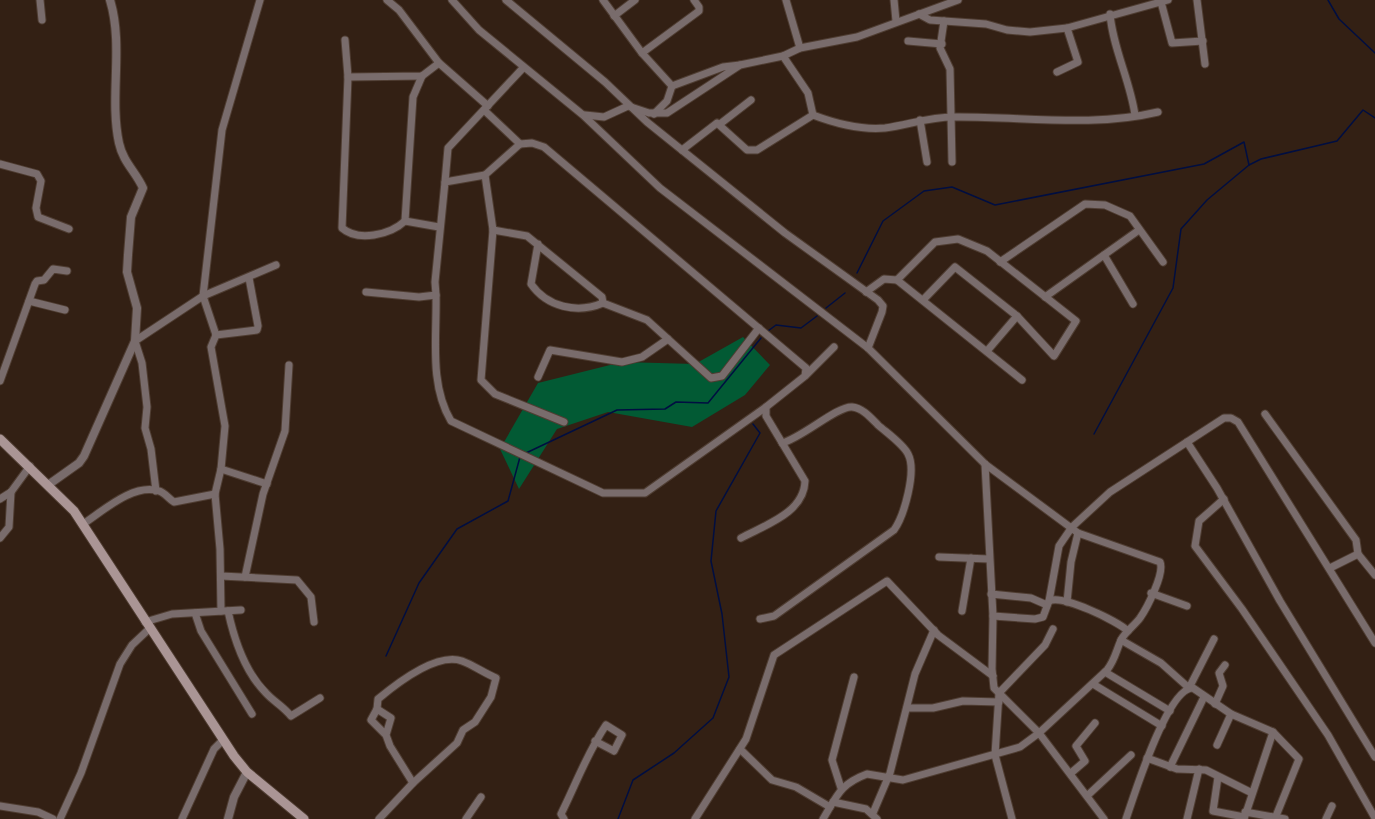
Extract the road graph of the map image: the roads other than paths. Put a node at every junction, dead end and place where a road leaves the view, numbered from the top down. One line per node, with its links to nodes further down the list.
1 (40, 0): 18 (street)
2 (110, 0): 82 (street)
3 (260, 0): 71 (street)
4 (387, 0): 29 (street)
5 (452, 0): 32 (street)
6 (506, 0): 38 (street)
7 (603, 0): 17 (street)
8 (635, 0): 17 (street)
9 (694, 0): 27 (street)
10 (786, 0): 26 (street)
11 (894, 0): 19 (street)
12 (957, 0): 15 (street)
13 (1197, 0): 24 (street)
14 (1160, 2): 16 (street); 24 (street)
15 (919, 14): 19 (street); 20 (street)
16 (1110, 14): 21 (street); 43 (street)
17 (614, 16): 27 (street)
18 (42, 20)
19 (896, 21): 26 (street)
20 (944, 21): 21 (street); 25 (street)
21 (1068, 28): 33 (street)
22 (345, 40): 35 (street)
23 (908, 41): 25 (street)
24 (1203, 41): 30 (street)
25 (942, 44): 45 (street)
26 (800, 48): 28 (street)
27 (642, 53): 36 (street)
28 (783, 56): 31 (street); 44 (street)
29 (439, 63): 34 (street); 39 (street)
30 (1205, 64)
31 (740, 65): 36 (street); 41 (street)
32 (523, 68): 39 (street); 42 (street)
33 (1057, 72)
34 (422, 76): 35 (street); 55 (street)
35 (348, 77): 55 (street)
36 (672, 86): 41 (street)
37 (751, 100): 47 (street)
38 (628, 106): 41 (street); 42 (street); 49 (street)
39 (486, 108): 48 (street); 54 (street)
40 (1158, 112): 43 (street)
41 (654, 114)
42 (583, 115): 84 (street)
43 (1135, 115): 45 (street)
44 (813, 116): 46 (street); 47 (street)
45 (951, 117): 46 (street); 51 (street)
46 (920, 120): 50 (street)
47 (720, 124): 49 (street)
48 (520, 144): 53 (street); 79 (street)
49 (681, 150): 69 (street)
50 (927, 162)
51 (951, 162)
52 (0, 164): 57 (street)
53 (485, 176): 54 (street); 58 (street)
54 (445, 182): 56 (street)
55 (405, 221): 56 (street)
56 (440, 227): 70 (street)
57 (69, 229)
58 (493, 230): 60 (street); 93 (street)
59 (1140, 230): 61 (street); 62 (street); 63 (street)
60 (538, 244): 75 (street); 75 (street)
61 (1104, 255): 72 (street); 76 (street)
62 (1000, 262): 67 (street); 72 (street)
63 (1163, 262)
64 (276, 265): 66 (street)
65 (67, 271): 74 (street)
66 (249, 278): 71 (street); 80 (street)
67 (897, 280): 69 (street); 73 (street)
68 (366, 292): 70 (street)
69 (866, 292): 84 (street)
70 (436, 295): 91 (street)
71 (203, 296): 80 (street); 82 (street)
72 (1045, 297): 78 (street)
73 (922, 300): 78 (street); 85 (street)
74 (29, 301): 77 (street); 90 (street)
75 (603, 303): 81 (street)
76 (1133, 304)
77 (65, 310)
78 (1017, 316): 85 (street)
79 (759, 328): 81 (street); 87 (street)
80 (216, 334): 99 (street)
81 (668, 339): 88 (street)
82 (135, 341): 101 (street); 102 (street)
83 (834, 347): 87 (street)
84 (868, 348): 97 (street)
85 (987, 351): 89 (street)
86 (290, 365): 100 (street)
87 (805, 376): 91 (street)
88 (538, 377)
89 (1022, 380)
90 (0, 381)
91 (766, 408): 96 (street)
92 (1265, 414): 112 (street)
93 (564, 423)
94 (0, 439): 98 (main road)
95 (1187, 442): 105 (street); 108 (street); 116 (street)
96 (783, 443): 111 (street); 130 (street)
97 (985, 464): 108 (street); 115 (street)
98 (30, 466): 101 (main road); 103 (street)
99 (221, 469): 100 (street); 104 (street)
100 (267, 484): 119 (street)
101 (48, 485): 107 (main road)
102 (156, 490): 104 (street); 107 (street)
103 (11, 492): 106 (street); 110 (street)
104 (215, 494): 118 (street)
105 (1224, 499): 166 (street); 186 (street)
106 (0, 500)
107 (83, 524): 132 (main road)
108 (1072, 527): 109 (street); 123 (street)
109 (1078, 533): 120 (street); 122 (street)
110 (0, 538)
111 (741, 538)
112 (1358, 554): 116 (street); 117 (street)
113 (939, 557): 114 (street)
114 (971, 558): 115 (street); 127 (street)
115 (989, 559): 121 (street)
116 (1330, 568): 138 (street)
117 (1375, 575)
118 (221, 576): 119 (street); 126 (street)
119 (245, 576): 131 (street)
120 (1155, 591): 124 (street); 135 (street)
121 (991, 594): 123 (street); 129 (street)
122 (1068, 602): 123 (street); 135 (street)
123 (1048, 603): 129 (street)
124 (1187, 606)
125 (241, 610): 126 (street)
126 (225, 611): 128 (street); 147 (street)
127 (962, 611)
128 (195, 613): 132 (street); 153 (street)
129 (993, 616): 141 (street)
130 (760, 619)
131 (314, 622)
132 (147, 626): 160 (main road); 185 (street)
133 (1053, 629): 145 (street)
134 (934, 630): 141 (street); 150 (street); 163 (street)
135 (1128, 631): 137 (street)
136 (1214, 639): 144 (street)
137 (1121, 640): 140 (street); 144 (street)
138 (1375, 643)
139 (1225, 665): 149 (street)
140 (1105, 672): 143 (street); 152 (street)
141 (993, 676): 145 (street)
142 (854, 677): 175 (street)
143 (1093, 684): 156 (street); 158 (street)
144 (1189, 688): 146 (street); 152 (street)
145 (999, 693): 148 (street); 158 (street)
146 (1204, 697): 149 (street); 168 (street)
147 (320, 699)
148 (999, 702): 150 (street); 164 (street)
149 (1215, 704): 154 (street)
150 (907, 708): 172 (street)
151 (377, 709): 159 (street); 159 (street); 174 (street)
152 (1170, 711): 156 (street)
153 (252, 714)
154 (1231, 714): 157 (street); 162 (street)
155 (1095, 723): 171 (street)
156 (1162, 726): 167 (street)
157 (1273, 732): 176 (street); 184 (street)
158 (1040, 733): 164 (street); 171 (street)
159 (386, 735): 174 (street)
160 (222, 741): 170 (main road); 188 (street)
161 (595, 741): 193 (street)
162 (1217, 745)
163 (740, 749): 179 (street); 194 (street)
164 (995, 755): 172 (street); 196 (street)
165 (1131, 755): 177 (street)
166 (1375, 757)
167 (1146, 758): 168 (street); 198 (street)
168 (1170, 766): 169 (street)
169 (1199, 769): 173 (street); 199 (street)
170 (247, 772): 189 (street); 190 (main road)
171 (1071, 773): 177 (street)
172 (889, 777): 175 (street); 182 (street)
173 (1218, 777): 176 (street); 183 (street)
174 (413, 783): 191 (street)
175 (841, 788): 179 (street)
176 (1250, 792): 183 (street)
177 (1088, 795): 197 (street)
178 (481, 797): 192 (street)
179 (832, 804): 182 (street); 195 (street)
180 (0, 806): 187 (street)
181 (1332, 806): 201 (street)
182 (875, 816)
183 (1244, 816): 184 (street)
184 (1276, 816): 200 (street)
185 (63, 818)
186 (1375, 818)
187 (53, 819)
188 (182, 819)
189 (228, 819)
190 (304, 819)
191 (379, 819)
192 (466, 819)
193 (564, 819)
194 (694, 819)
195 (823, 819)
196 (1012, 819)
197 (1104, 819)
198 (1126, 819)
199 (1187, 819)
200 (1285, 819)
201 (1326, 819)

